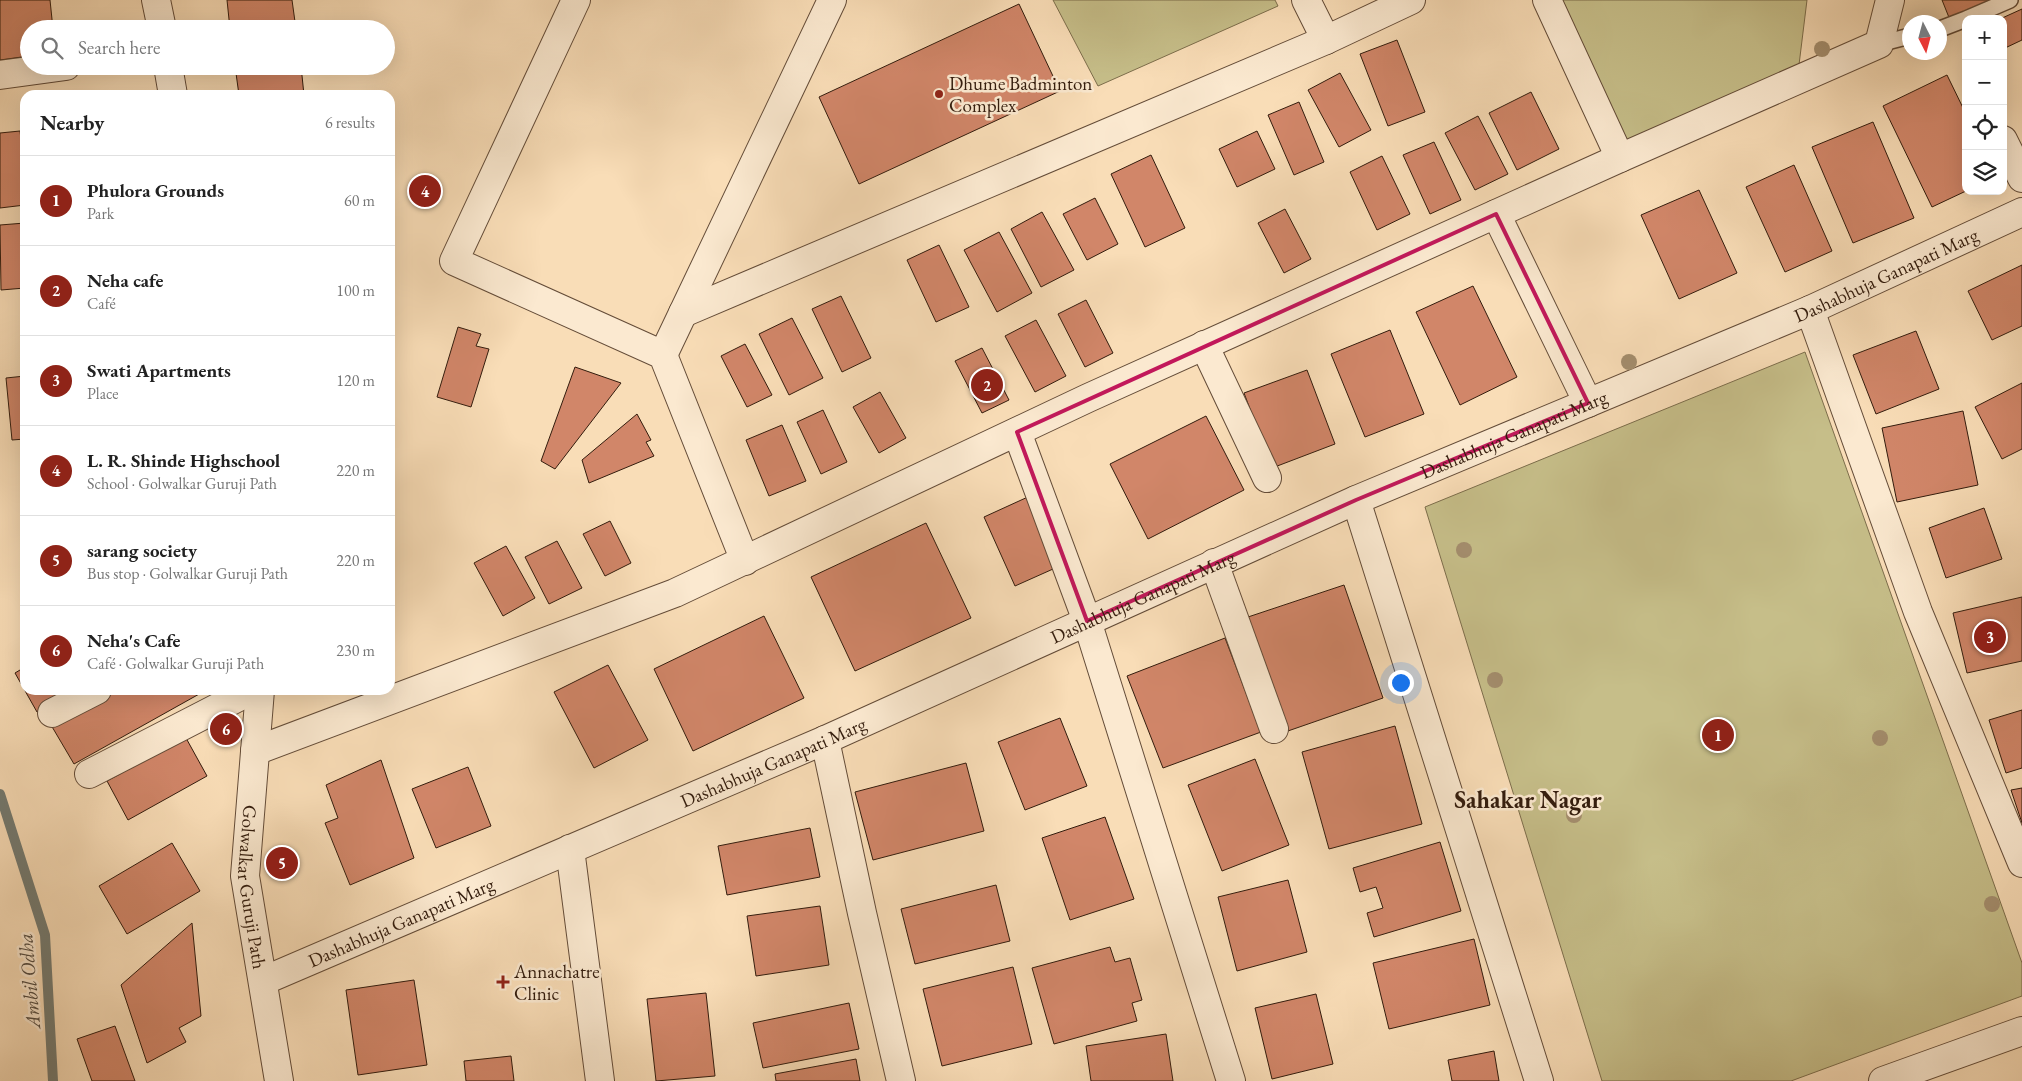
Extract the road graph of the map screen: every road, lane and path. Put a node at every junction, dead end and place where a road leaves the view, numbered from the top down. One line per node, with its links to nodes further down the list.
1 (156, 0): 10 (street)
2 (576, 0): 28 (street)
3 (832, 0): 26 (street)
4 (1306, 0): 14 (street)
5 (1411, 0): 14 (street)
6 (1547, 0): 21 (street)
7 (1890, 0): 15 (street)
8 (2010, 0): 9 (lane)
9 (1975, 15)
10 (160, 20)
11 (1962, 21): 12 (lane)
12 (1947, 26)
13 (1902, 38): 15 (lane)
14 (1326, 40): 26 (street)
15 (1879, 44): 21 (street)
16 (20, 72): 17 (street)
17 (0, 75)
18 (170, 75): 19 (street)
19 (172, 90)
20 (2007, 148): 22 (street)
21 (1620, 158): 24 (street)
22 (2022, 178)
23 (2022, 212): 25 (street, Dashabhuja Ganapati Marg)
24 (1496, 214): 27 (street); 29 (street)
25 (1810, 310): 29 (street, Dashabhuja Ganapati Marg); 45 (street)
26 (683, 313): 28 (street)
27 (1204, 345): 30 (street); 31 (street)
28 (663, 355): 33 (street)
29 (1588, 403): 32 (street, Dashabhuja Ganapati Marg)
30 (1017, 432): 33 (street); 35 (street)
31 (1267, 478)
32 (1356, 500): 34 (street, Dashabhuja Ganapati Marg); 53 (street)
33 (745, 561): 42 (street)
34 (1214, 563): 35 (street, Dashabhuja Ganapati Marg); 40 (street)
35 (1087, 621): 41 (street, Dashabhuja Ganapati Marg); 52 (street)
36 (86, 695): 39 (street)
37 (242, 695): 43 (street)
38 (260, 695): 42 (street, Golwalkar Guruji Path)
39 (52, 713)
40 (1274, 729)
41 (825, 740): 44 (street, Dashabhuja Ganapati Marg); 51 (street)
42 (255, 752): 46 (street, Golwalkar Guruji Path)
43 (89, 774)
44 (570, 849): 46 (street, Dashabhuja Ganapati Marg); 50 (street)
45 (2022, 863)
46 (263, 982): 49 (street, Golwalkar Guruji Path)
47 (2022, 1031): 48 (street)
48 (1886, 1080)
49 (280, 1081)
50 (600, 1081)
51 (901, 1081)
52 (1231, 1081)
53 (1539, 1081)

